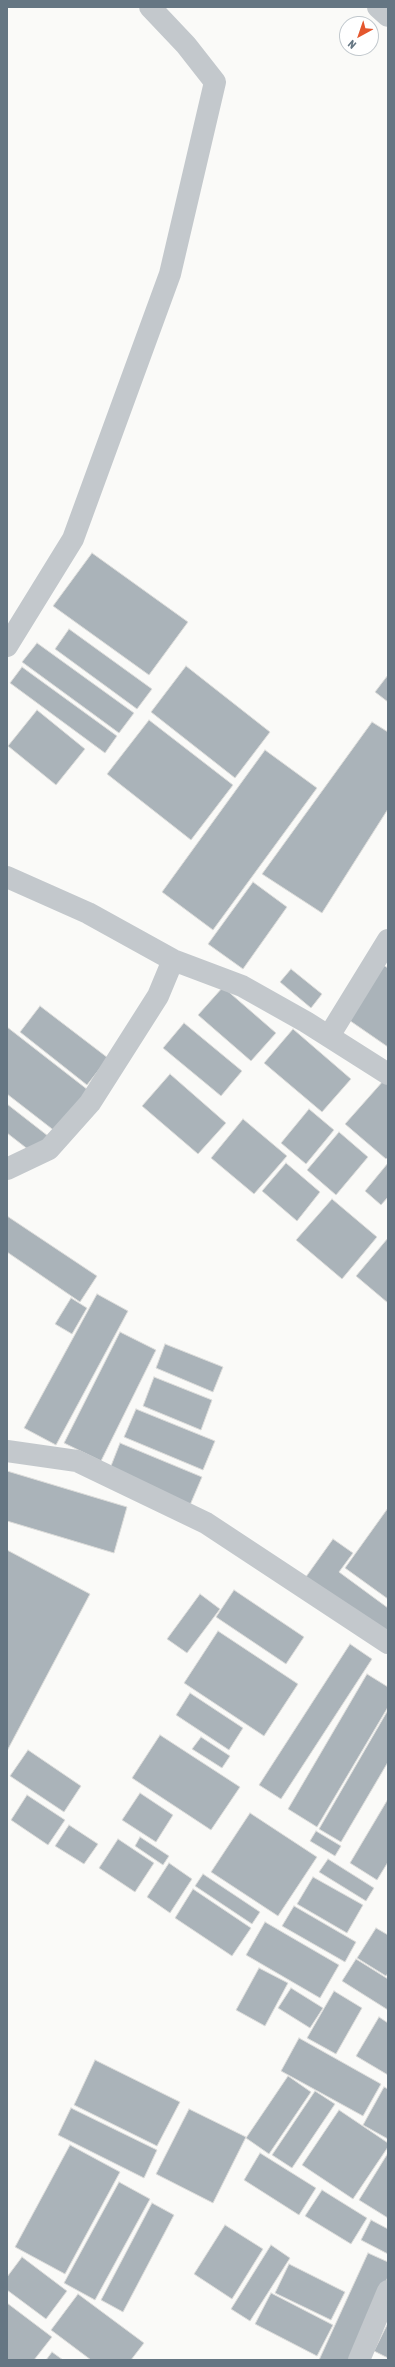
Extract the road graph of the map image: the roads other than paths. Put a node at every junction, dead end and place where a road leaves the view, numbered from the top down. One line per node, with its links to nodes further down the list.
1 (150, 7): 4 (street)
2 (378, 7): 3 (street)
3 (388, 16)
4 (7, 646)
5 (7, 877): 7 (street)
6 (388, 940): 8 (street)
7 (173, 960): 8 (street); 10 (street)
8 (329, 1036): 9 (street)
9 (388, 1074)
10 (7, 1170)
11 (7, 1451): 12 (street)
12 (388, 1644)
13 (388, 2290): 14 (street)
14 (359, 2360)

